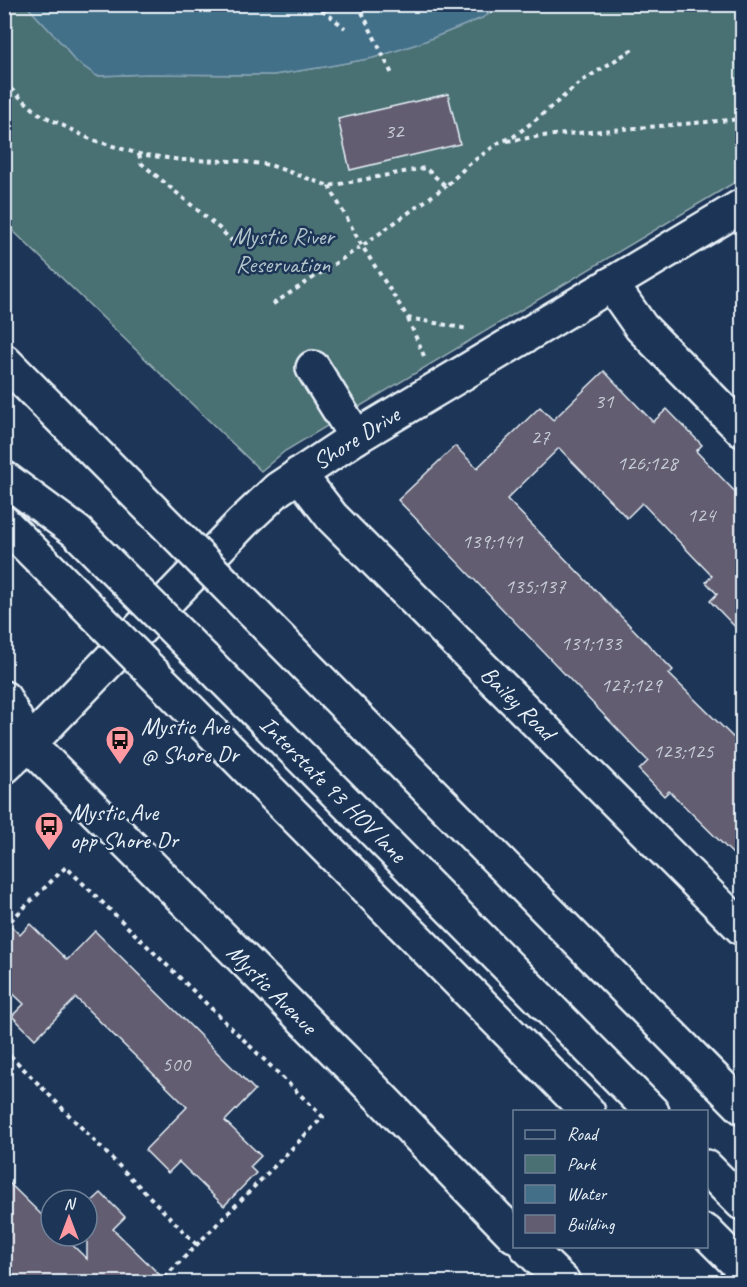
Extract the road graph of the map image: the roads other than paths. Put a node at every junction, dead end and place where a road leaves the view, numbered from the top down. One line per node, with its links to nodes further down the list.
1 (742, 206): 2 (main road, Shore Drive)
2 (611, 284): 5 (main road); 6 (main road, Shore Drive)
3 (4, 361): 14 (main road, bridge)
4 (313, 368): 6 (main road)
5 (742, 430)
6 (356, 437): 7 (main road, Shore Drive)
7 (299, 474): 11 (main road, Shore Drive); 13 (main road, Bailey Road)
8 (4, 478): 16 (main road, Interstate 93 HOV lane, bridge)
9 (4, 523): 15 (main road, bridge)
10 (4, 698): 11 (main road, Mystic Avenue)
11 (17, 738): 12 (main road, Shore Drive); 19 (main road, Mystic Avenue)
12 (4, 767)
13 (742, 928)
14 (742, 1107)
15 (586, 1110)
16 (650, 1110)
17 (708, 1169): 18 (main road)
18 (742, 1203)
19 (513, 1234)
20 (708, 1234): 21 (main road)
21 (742, 1268)

